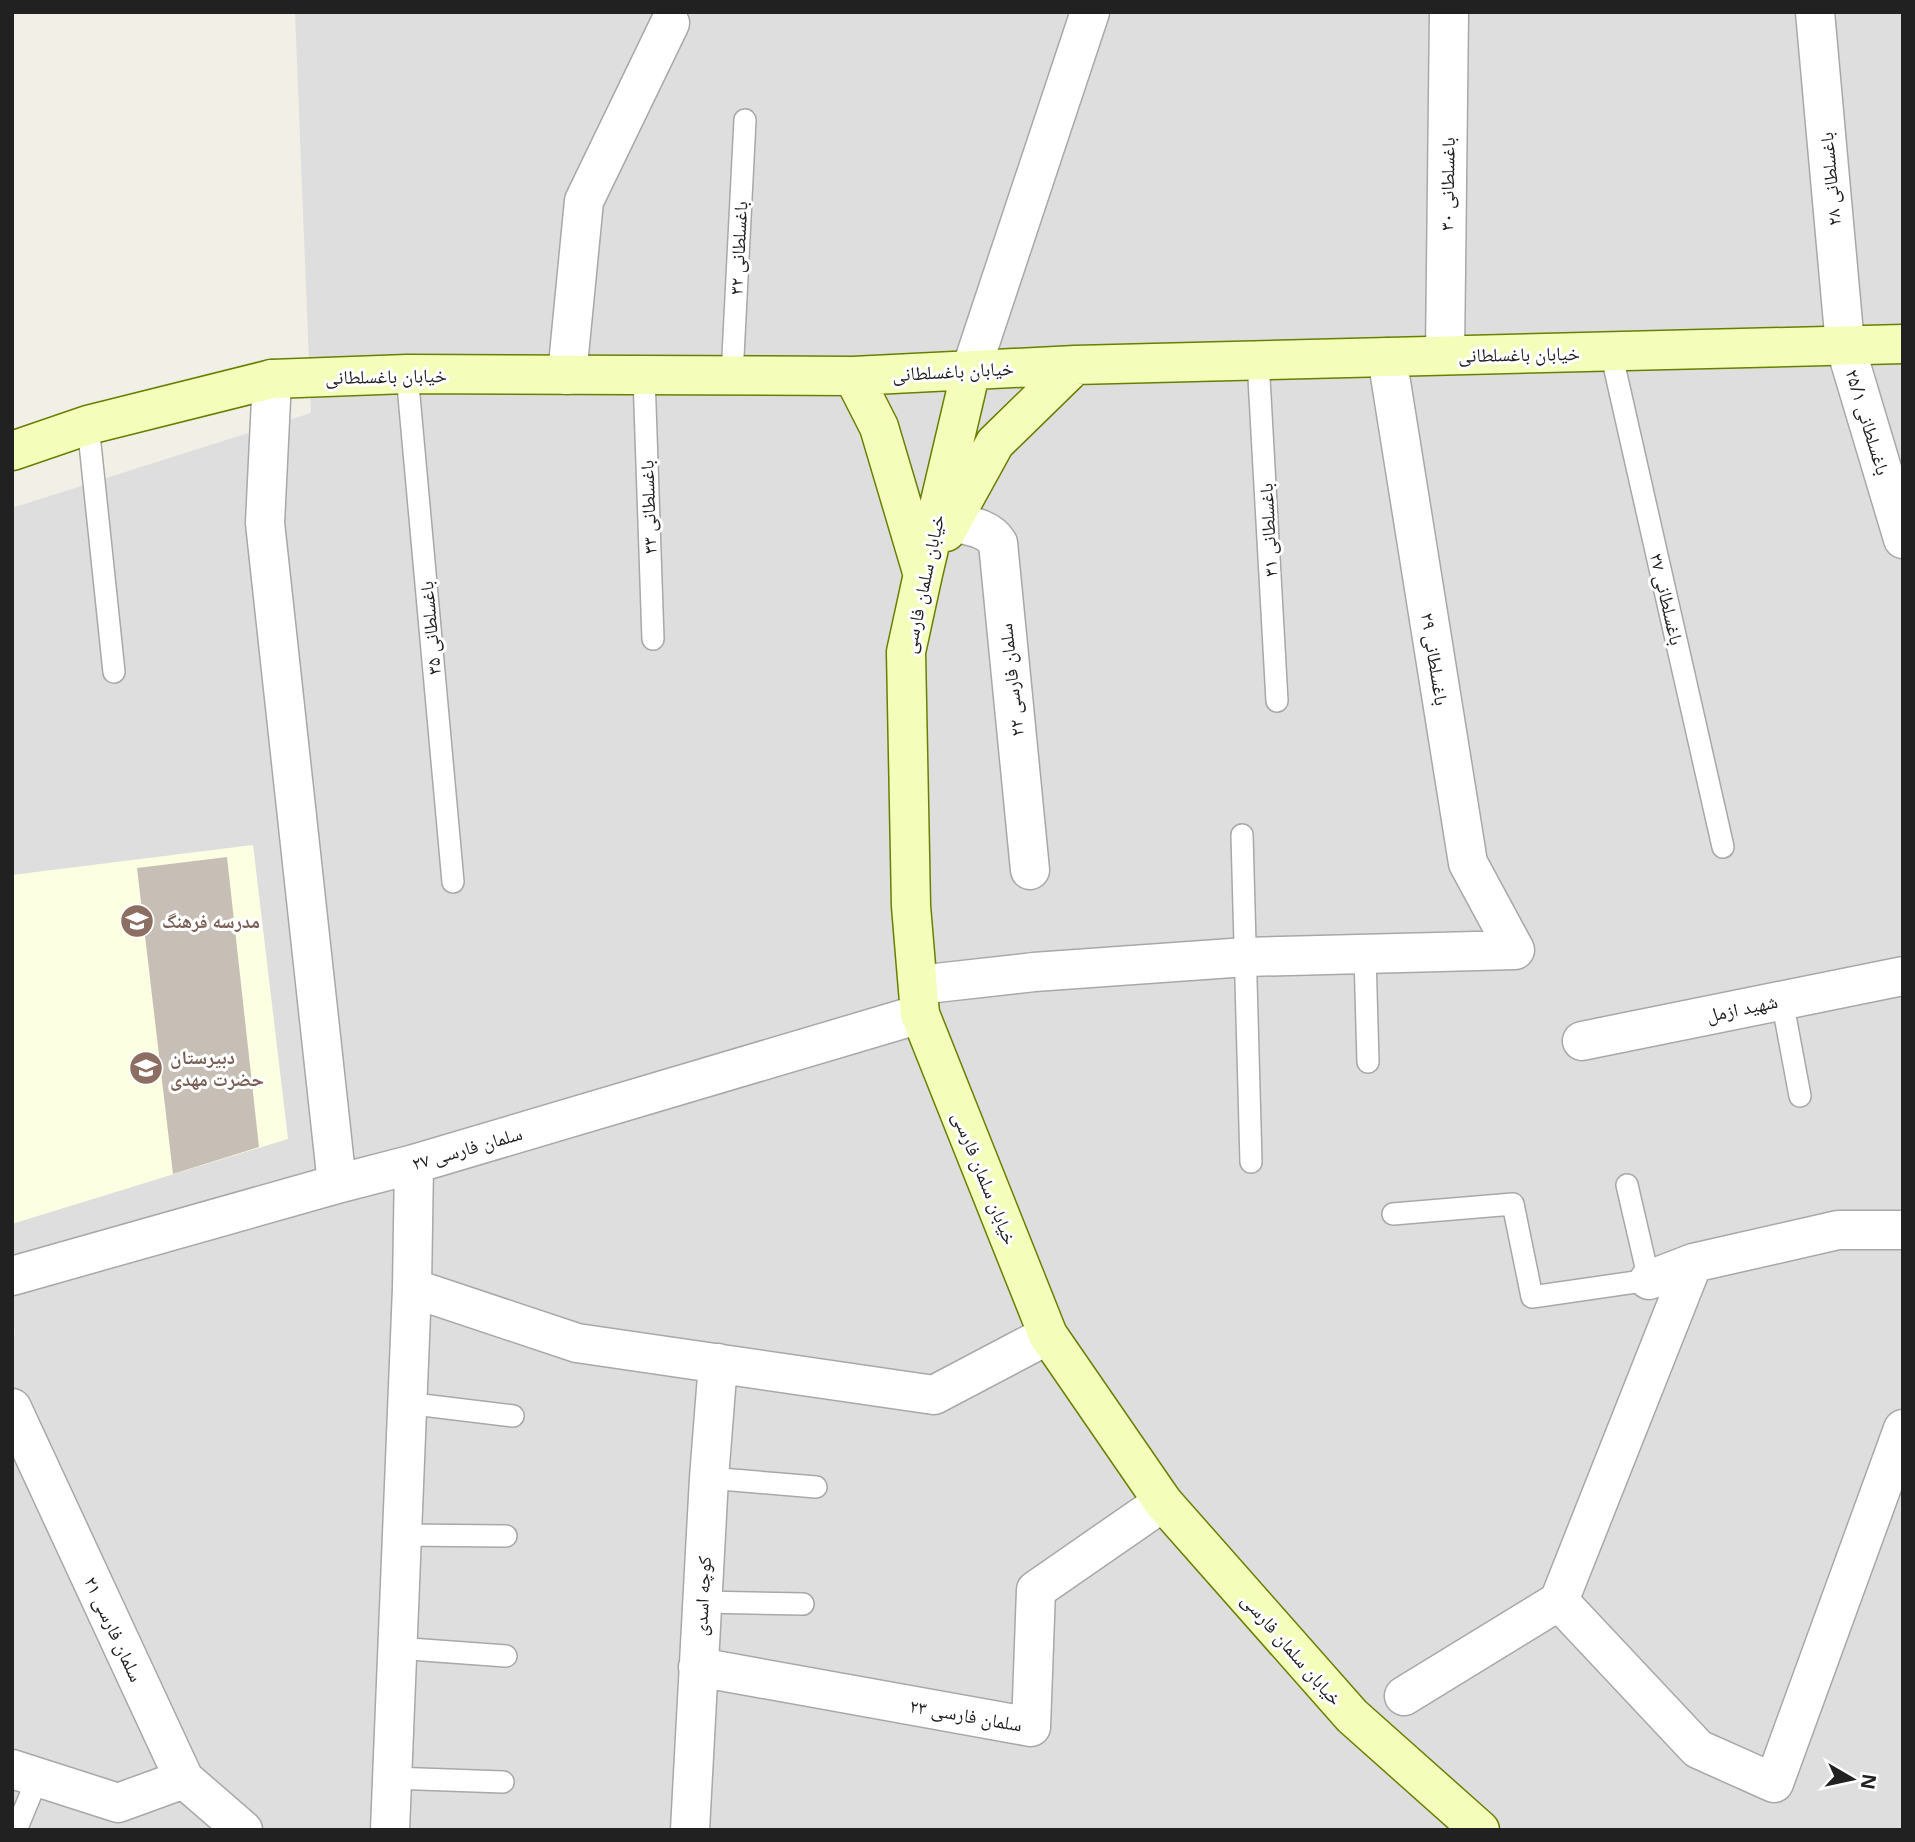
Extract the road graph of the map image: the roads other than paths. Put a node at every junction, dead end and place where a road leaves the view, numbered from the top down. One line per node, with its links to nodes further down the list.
1 (1090, 12): 13 (street)
2 (1449, 12): 9 (street, باغسلطانی ۳۰)
3 (1815, 12): 7 (street, باغسلطانی ۲۸)
4 (670, 23): 15 (street)
5 (745, 120): 17 (lane, باغسلطانی ۳۲)
6 (1903, 344): 7 (street, خیابان باغسلطانی)
7 (1845, 345): 8 (street, خیابان باغسلطانی); 23 (street, باغسلطانی ۲۵/۱)
8 (1611, 352): 9 (street, خیابان باغسلطانی); 29 (lane, باغسلطانی ۲۷)
9 (1445, 355): 10 (street, خیابان باغسلطانی)
10 (1387, 357): 11 (street, خیابان باغسلطانی); 32 (street, باغسلطانی ۲۹)
11 (1258, 360): 12 (street, خیابان باغسلطانی); 27 (lane, باغسلطانی ۳۱)
12 (1075, 365): 13 (street, خیابان باغسلطانی); 22 (street)
13 (971, 370): 18 (street, خیابان باغسلطانی); 24 (street, خیابان سلمان فارسی)
14 (407, 374): 15 (street, خیابان باغسلطانی); 19 (street, خیابان باغسلطانی); 31 (lane, باغسلطانی ۳۵)
15 (567, 375): 16 (street, خیابان باغسلطانی)
16 (644, 376): 17 (street, خیابان باغسلطانی); 25 (lane, باغسلطانی ۳۳)
17 (732, 376): 18 (street, خیابان باغسلطانی)
18 (853, 376): 24 (street)
19 (272, 379): 20 (street, خیابان باغسلطانی); 43 (street)
20 (88, 425): 21 (street, خیابان باغسلطانی); 26 (lane)
21 (12, 451)
22 (951, 522): 24 (street); 30 (street, سلمان فارسی ۲۲)
23 (1903, 539)
24 (923, 574): 36 (street, خیابان سلمان فارسی)
25 (653, 639)
26 (114, 672)
27 (1278, 701)
28 (1242, 835): 34 (lane)
29 (1723, 847)
30 (1030, 870)
31 (453, 883)
32 (1515, 950): 33 (street, سلمان فارسی ۲۷)
33 (1365, 955): 34 (street, سلمان فارسی ۲۷); 39 (lane)
34 (1246, 957): 36 (street, سلمان فارسی ۲۷); 41 (lane)
35 (1903, 976): 37 (street, شهید ازمل)
36 (919, 1000): 42 (street, سلمان فارسی ۲۷); 51 (street, خیابان سلمان فارسی)
37 (1782, 1000): 38 (street, شهید ازمل); 40 (lane)
38 (1582, 1041)
39 (1368, 1062)
40 (1800, 1096)
41 (1251, 1163)
42 (414, 1164): 43 (street, سلمان فارسی ۲۷); 50 (street)
43 (337, 1184): 48 (street, سلمان فارسی ۲۷)
44 (1628, 1185): 49 (lane)
45 (1393, 1214): 49 (lane)
46 (1903, 1230): 47 (street)
47 (1693, 1263): 49 (street); 62 (street)
48 (12, 1276)
49 (1649, 1280)
50 (412, 1289): 52 (street); 53 (street)
51 (1048, 1335): 52 (street); 59 (street, خیابان سلمان فارسی)
52 (718, 1363): 57 (street, کوچه اسدی)
53 (407, 1403): 55 (lane); 60 (street)
54 (12, 1408): 71 (street, سلمان فارسی ۲۱)
55 (513, 1416)
56 (1903, 1429): 62 (street)
57 (709, 1478): 58 (lane); 63 (street, کوچه اسدی)
58 (816, 1487)
59 (1163, 1502): 67 (street, سلمان فارسی ۲۳); 77 (street, خیابان سلمان فارسی)
60 (401, 1535): 61 (lane); 65 (street)
61 (506, 1536)
62 (1559, 1601): 68 (street)
63 (702, 1602): 64 (lane); 67 (street, کوچه اسدی)
64 (803, 1604)
65 (396, 1648): 66 (lane); 70 (street)
66 (506, 1656)
67 (698, 1667): 76 (street, کوچه اسدی)
68 (1404, 1696)
69 (25, 1773): 71 (street); 73 (lane)
70 (392, 1778): 72 (lane); 75 (street)
71 (184, 1779): 74 (street, سلمان فارسی ۲۱)
72 (503, 1782)
73 (16, 1830)
74 (243, 1830)
75 (390, 1830)
76 (690, 1830)
77 (1480, 1830)

